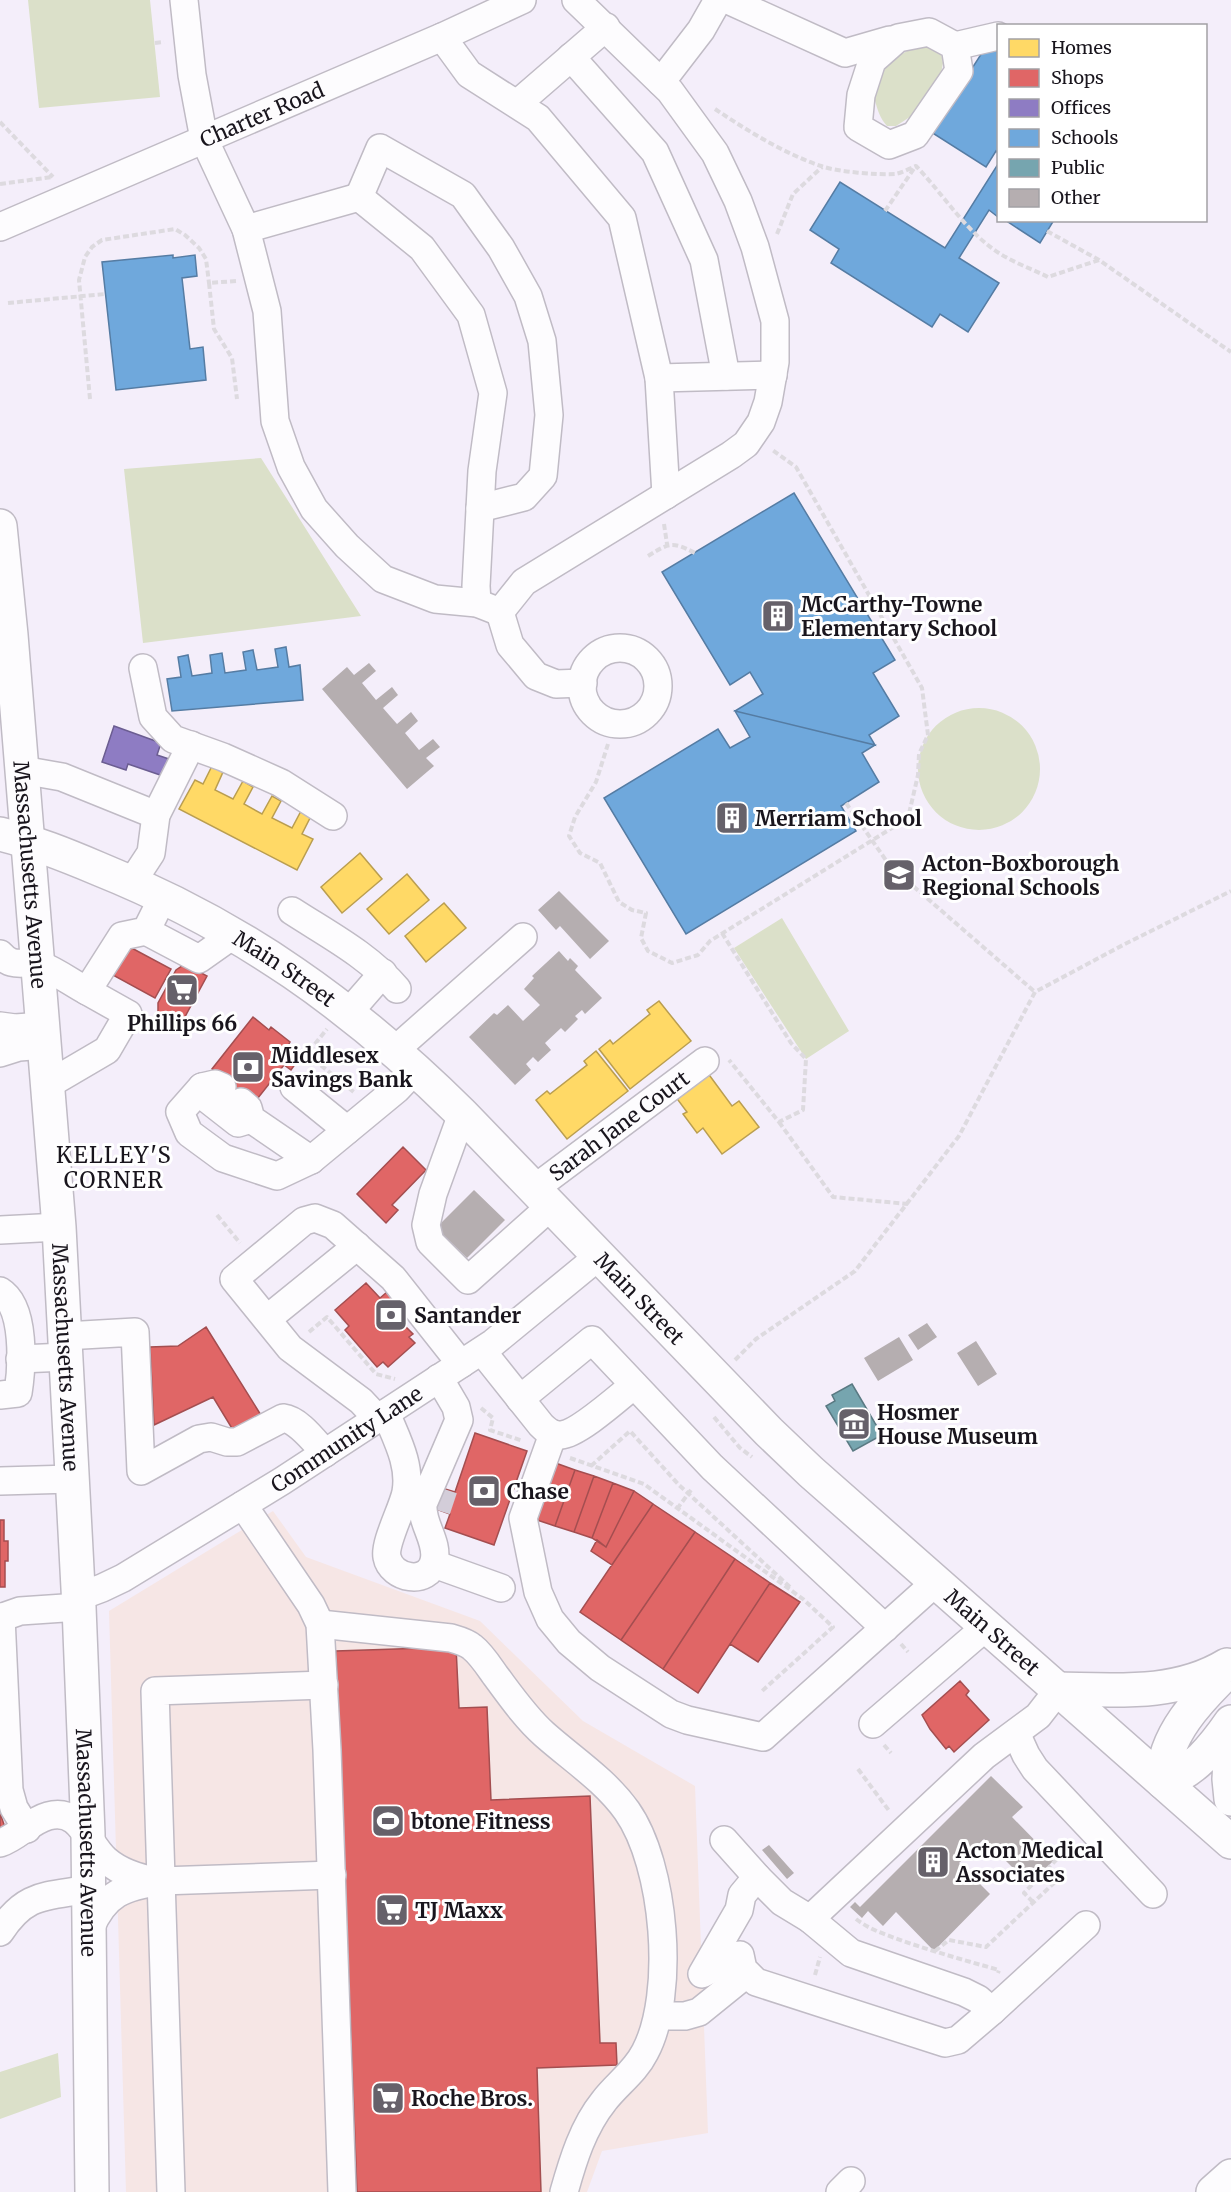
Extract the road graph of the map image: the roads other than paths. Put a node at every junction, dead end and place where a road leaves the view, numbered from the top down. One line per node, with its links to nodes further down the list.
1 (184, 0): 16 (street)
2 (522, 0): 8 (street, Charter Road)
3 (576, 0): 6 (street)
4 (718, 0): 13 (street)
5 (728, 0): 11 (street)
6 (606, 27): 12 (street); 13 (street)
7 (997, 36): 10 (street)
8 (442, 37): 15 (street); 16 (street, Charter Road)
9 (898, 38): 10 (street); 11 (street); 14 (street)
10 (955, 46): 14 (street)
11 (845, 53): 14 (street)
12 (571, 57): 15 (street); 21 (street)
13 (661, 82): 20 (street)
14 (861, 95)
15 (517, 104): 22 (street)
16 (204, 140): 18 (street, Charter Road); 19 (street)
17 (359, 197): 19 (street); 24 (street); 24 (street)
18 (0, 227)
19 (246, 229): 26 (street)
20 (773, 375): 21 (street); 23 (street)
21 (726, 376): 22 (street)
22 (659, 378): 23 (street)
23 (664, 506): 26 (street)
24 (480, 508): 26 (street)
25 (0, 526): 30 (main road, Massachusetts Avenue)
26 (489, 607): 28 (street)
27 (143, 668): 29 (street)
28 (583, 683)
29 (191, 745): 31 (street); 32 (street)
30 (22, 770): 31 (street); 33 (main road, Massachusetts Avenue)
31 (156, 815): 34 (street)
32 (333, 816)
33 (14, 837): 34 (main road, Main Street); 41 (main road, Massachusetts Avenue)
34 (132, 882): 35 (main road, Main Street)
35 (164, 897): 37 (street); 38 (main road, Main Street)
36 (292, 911): 43 (street)
37 (146, 931): 38 (street); 42 (street)
38 (233, 934): 43 (main road, Main Street)
39 (523, 937): 47 (street)
40 (0, 954): 41 (street)
41 (39, 964): 42 (street); 45 (main road, Massachusetts Avenue)
42 (87, 991): 49 (street)
43 (349, 1012): 47 (main road, Main Street)
44 (0, 1026): 45 (street)
45 (45, 1036): 46 (street); 49 (main road, Massachusetts Avenue)
46 (0, 1053)
47 (406, 1060): 51 (main road, Main Street); 52 (street)
48 (705, 1061): 54 (street, Sarah Jane Court)
49 (49, 1084): 55 (main road, Massachusetts Avenue)
50 (294, 1087): 52 (street)
51 (462, 1114): 54 (main road, Main Street); 54 (street, Sarah Jane Court)
52 (347, 1130): 53 (street)
53 (311, 1160): 53 (street)
54 (542, 1197): 58 (main road, Main Street)
55 (59, 1227): 56 (street); 61 (main road, Massachusetts Avenue)
56 (0, 1230)
57 (357, 1246): 60 (street); 60 (street); 62 (street)
58 (599, 1256): 62 (street, Community Lane); 77 (main road, Main Street)
59 (0, 1292): 63 (street)
60 (267, 1319): 68 (street)
61 (65, 1346): 63 (street); 71 (street); 72 (main road, Massachusetts Avenue)
62 (471, 1357): 64 (street, Community Lane); 67 (street)
63 (20, 1359): 66 (street)
64 (439, 1378): 68 (street, Community Lane); 69 (street)
65 (634, 1385): 67 (street); 70 (street); 83 (street)
66 (0, 1395)
67 (520, 1399): 70 (street)
68 (381, 1416): 71 (street, Community Lane); 76 (street)
69 (456, 1429): 75 (street); 75 (street)
70 (542, 1439): 83 (street)
71 (325, 1453): 74 (street, Community Lane)
72 (72, 1479): 73 (street); 79 (main road, Massachusetts Avenue)
73 (0, 1481)
74 (243, 1505): 79 (street, Community Lane); 81 (street)
75 (429, 1535): 76 (street)
76 (434, 1564): 78 (street)
77 (936, 1582): 82 (main road, Main Street); 83 (street)
78 (501, 1588)
79 (78, 1602): 80 (street, Community Lane); 96 (main road, Massachusetts Avenue)
80 (0, 1617): 87 (street)
81 (320, 1624): 86 (street); 111 (street)
82 (987, 1626): 88 (main road, Main Street); 90 (street)
83 (885, 1628)
84 (1231, 1663): 88 (main road)
85 (1231, 1668): 93 (main road)
86 (324, 1685): 100 (street); 102 (street)
87 (2, 1689): 95 (street)
88 (1059, 1689): 91 (street); 93 (main road, Main Street)
89 (1231, 1722): 93 (main road)
90 (873, 1724)
91 (1016, 1733): 104 (street); 105 (street)
92 (1231, 1744): 94 (main road)
93 (1163, 1782): 98 (main road, Main Street)
94 (1231, 1799)
95 (27, 1829): 96 (street); 99 (street)
96 (88, 1834): 102 (street); 103 (main road, Massachusetts Avenue)
97 (724, 1840): 101 (street)
98 (1231, 1842)
99 (0, 1843)
100 (332, 1875): 102 (street); 115 (street)
101 (757, 1877): 105 (street); 109 (street)
102 (161, 1881): 107 (street); 114 (street)
103 (89, 1890): 107 (main road, Massachusetts Avenue); 108 (street)
104 (1153, 1894)
105 (810, 1918): 110 (street)
106 (1086, 1925): 110 (street)
107 (90, 1929): 113 (main road, Massachusetts Avenue)
108 (0, 1932)
109 (746, 1974): 110 (street); 111 (street)
110 (992, 2011)
111 (658, 2016): 116 (street)
112 (1231, 2176): 117 (main road)
113 (92, 2192)
114 (171, 2192)
115 (342, 2192)
116 (564, 2192)
117 (1213, 2192)

